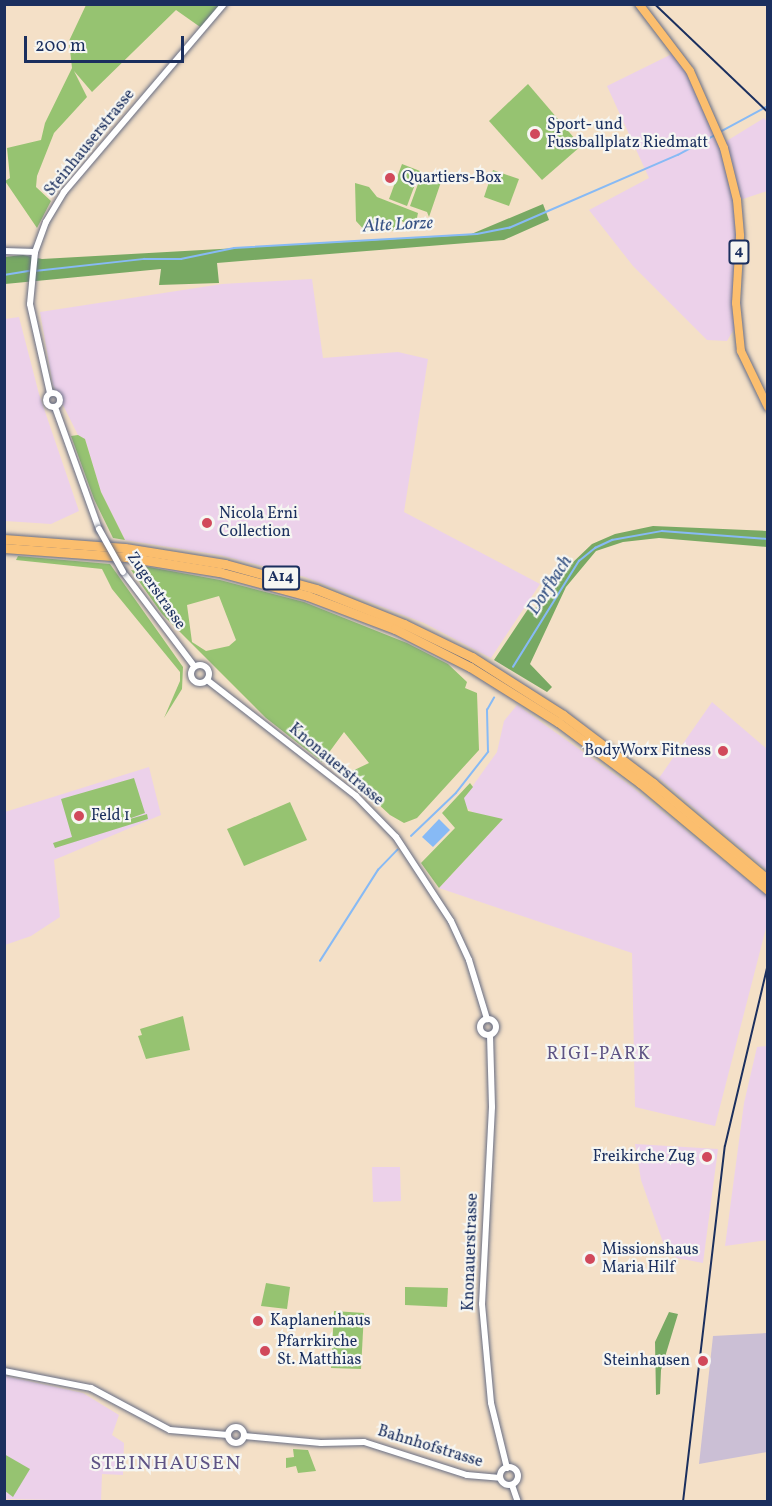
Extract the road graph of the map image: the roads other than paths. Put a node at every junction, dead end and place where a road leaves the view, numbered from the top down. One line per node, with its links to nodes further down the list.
1 (224, 4): 4 (street, Steinhauserstrasse)
2 (639, 4): 7 (main road, 4)
3 (4, 251): 4 (street)
4 (34, 256): 5 (street, Steinhauserstrasse)
5 (50, 393): 6 (street, Steinhauserstrasse); 6 (street, Steinhauserstrasse)
6 (55, 407): 8 (street, Steinhauserstrasse)
7 (768, 407)
8 (99, 529): 11 (street, Zugerstrasse, bridge)
9 (4, 539): 13 (highway, A14)
10 (4, 548): 14 (highway, A14)
11 (194, 666): 12 (street); 12 (street)
12 (207, 680): 15 (street, Knonauerstrasse)
13 (768, 880)
14 (768, 890)
15 (487, 1019): 16 (street, Knonauerstrasse); 16 (street, Knonauerstrasse)
16 (490, 1035): 20 (street, Knonauerstrasse)
17 (4, 1371): 18 (street)
18 (228, 1435): 19 (street); 19 (street)
19 (243, 1436): 21 (street, Bahnhofstrasse)
20 (507, 1468): 21 (street); 22 (street, Knonauerstrasse)
21 (500, 1478): 22 (street)
22 (512, 1485): 23 (street)
23 (518, 1502)

